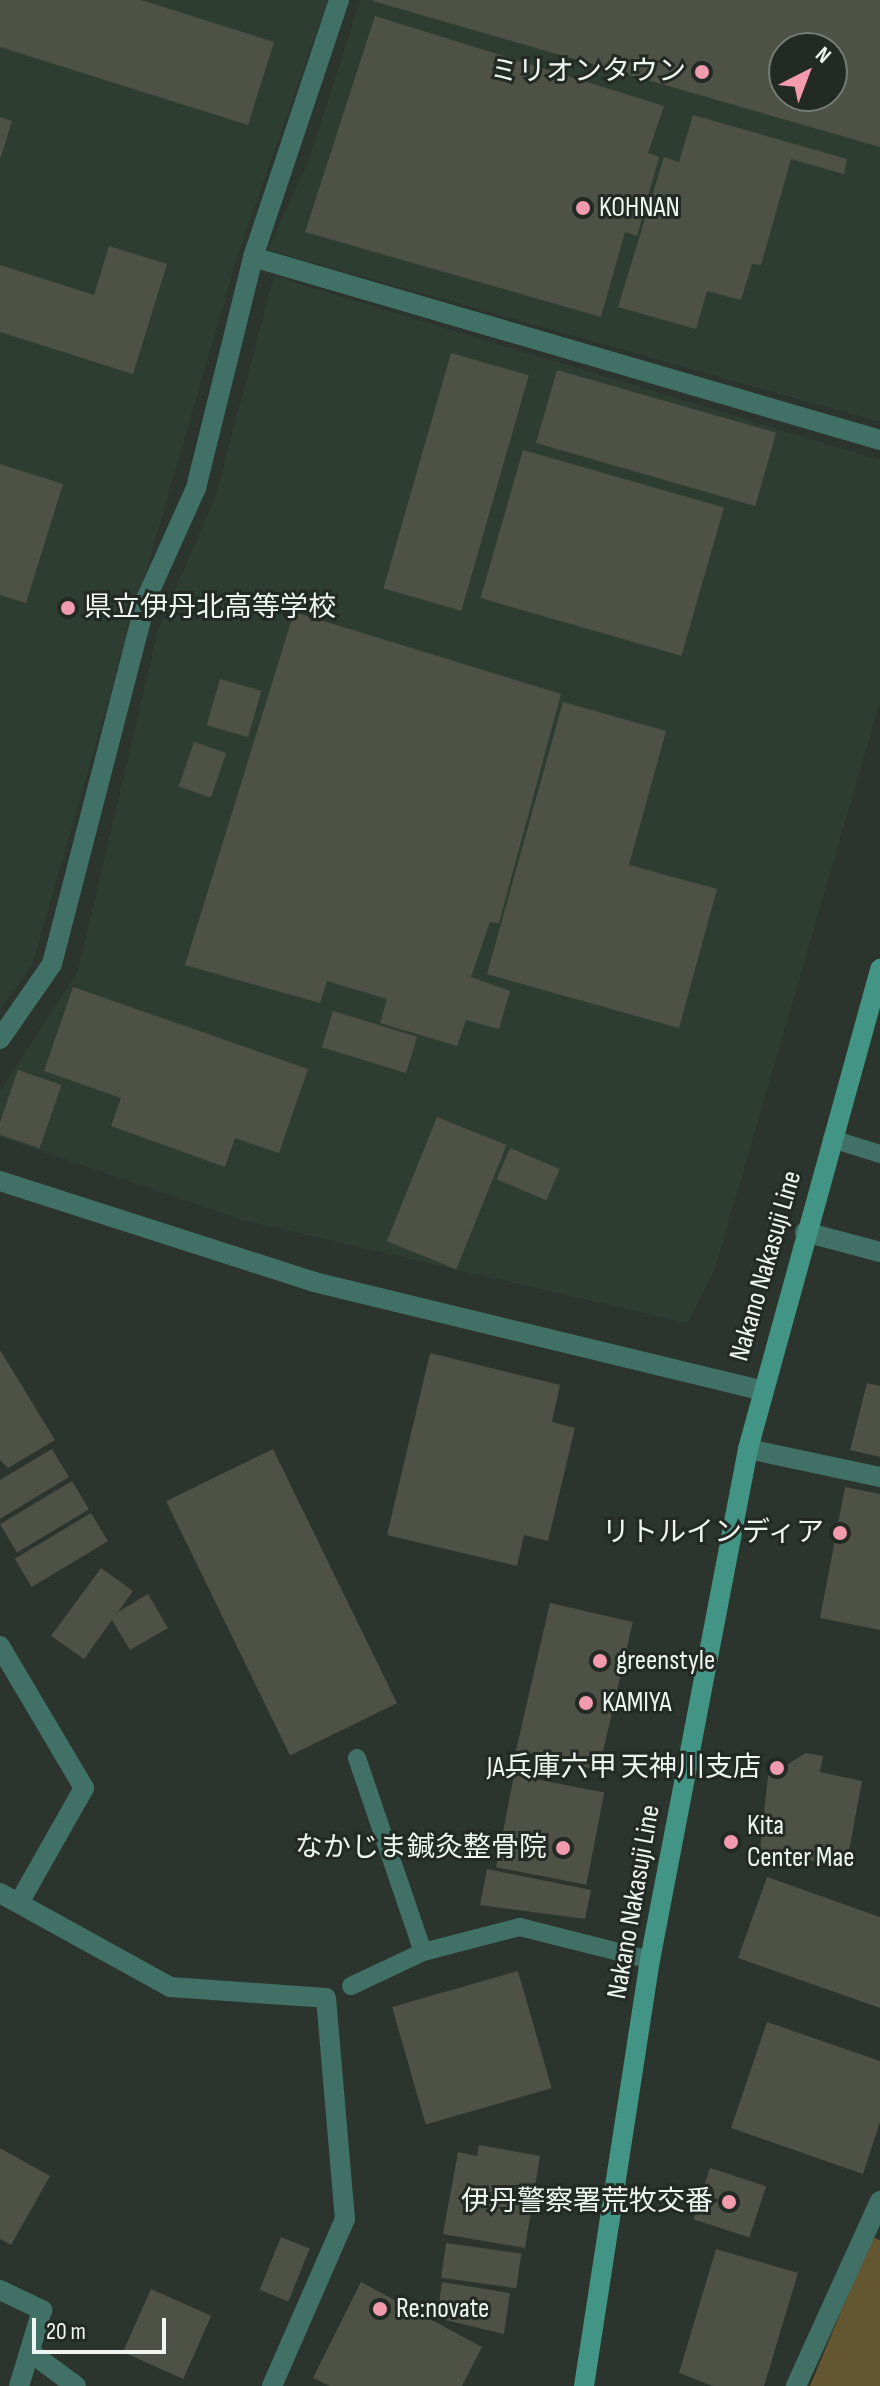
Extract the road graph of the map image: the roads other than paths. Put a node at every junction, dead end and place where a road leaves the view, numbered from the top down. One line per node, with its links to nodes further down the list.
1 (339, 0): 2 (street)
2 (253, 257): 3 (street); 5 (street)
3 (880, 440)
4 (879, 978): 6 (main road, Nakano Nakasuji Line)
5 (0, 1039)
6 (832, 1139): 7 (lane); 9 (main road, Nakano Nakasuji Line)
7 (880, 1154)
8 (0, 1181): 11 (street)
9 (805, 1232): 10 (street); 11 (main road, Nakano Nakasuji Line)
10 (880, 1252)
11 (760, 1390): 12 (main road, Nakano Nakasuji Line)
12 (748, 1449): 13 (street); 18 (main road, Nakano Nakasuji Line)
13 (880, 1477)
14 (0, 1646): 16 (street)
15 (357, 1758): 17 (lane)
16 (9, 1898): 26 (street)
17 (423, 1952): 18 (lane); 19 (lane)
18 (650, 1960): 27 (main road, Nakano Nakasuji Line)
19 (351, 1986)
20 (880, 2201): 21 (street)
21 (873, 2226): 28 (street)
22 (0, 2290): 23 (street)
23 (30, 2352): 24 (street); 25 (street)
24 (19, 2386)
25 (76, 2386)
26 (272, 2386)
27 (584, 2386)
28 (796, 2386)

